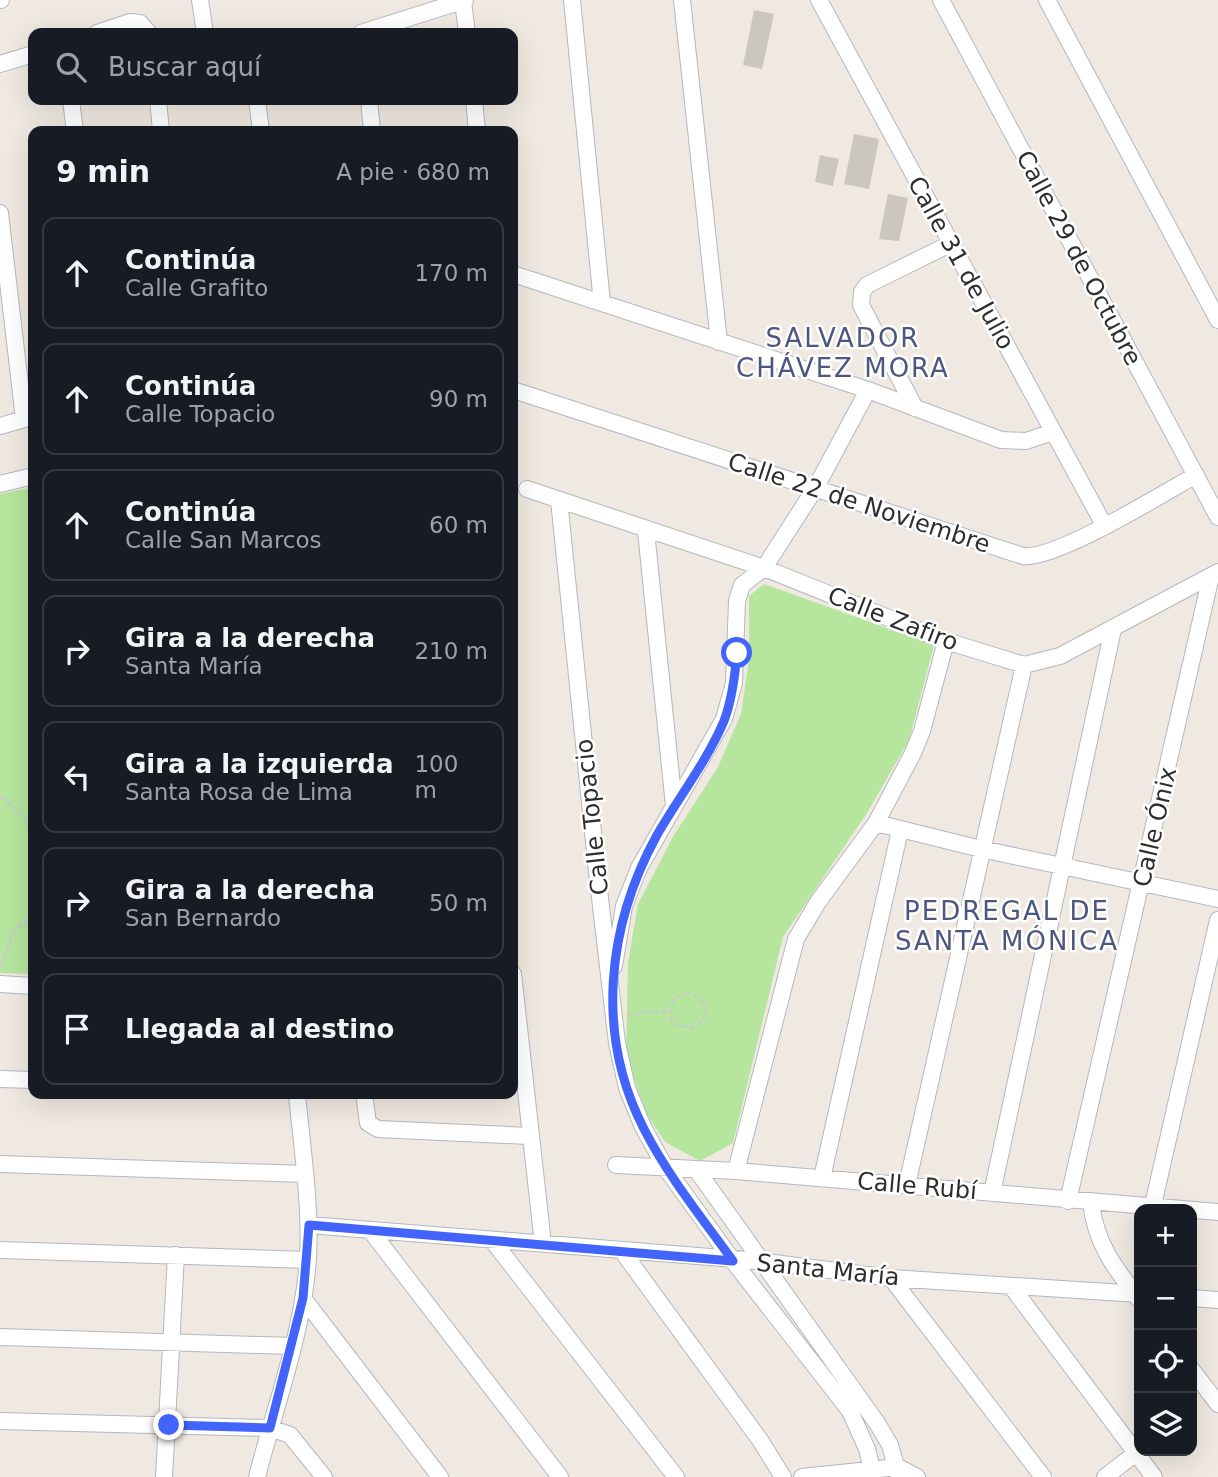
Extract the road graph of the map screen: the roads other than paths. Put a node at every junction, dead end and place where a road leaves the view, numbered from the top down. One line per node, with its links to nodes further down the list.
1 (200, 0): 10 (street)
2 (464, 0): 11 (street); 12 (street)
3 (572, 0): 28 (street)
4 (682, 0): 30 (street)
5 (819, 0): 26 (street, Calle 31 de Julio)
6 (941, 0): 38 (street, Calle 29 de Octubre)
7 (1047, 0): 29 (street)
8 (112, 28): 9 (street)
9 (142, 28)
10 (204, 28)
11 (378, 28)
12 (467, 28)
13 (28, 56): 14 (street)
14 (0, 64)
15 (72, 105): 20 (street)
16 (159, 105): 21 (street)
17 (258, 105): 22 (street)
18 (369, 105): 23 (street)
19 (474, 105): 24 (street)
20 (74, 126)
21 (161, 126)
22 (260, 126)
23 (372, 126)
24 (477, 126)
25 (0, 214): 34 (street)
26 (950, 244): 33 (street); 37 (street, Calle 31 de Julio)
27 (518, 276): 28 (street)
28 (602, 303): 30 (street)
29 (1218, 320)
30 (719, 342): 31 (street)
31 (868, 390): 33 (street); 41 (street)
32 (518, 392): 41 (street, Calle 22 de Noviembre)
33 (915, 408): 37 (street)
34 (28, 411)
35 (28, 418): 36 (street)
36 (0, 426)
37 (1053, 432): 45 (street, Calle 31 de Julio)
38 (1196, 475): 44 (street, Calle 29 de Octubre); 45 (street, Calle 22 de Noviembre)
39 (28, 477): 40 (street)
40 (0, 484)
41 (816, 487): 45 (street, Calle 22 de Noviembre); 47 (street)
42 (527, 489): 43 (street, Calle Zafiro)
43 (559, 500): 46 (street, Calle Zafiro); 60 (street, Calle Topacio)
44 (1218, 517)
45 (1104, 525)
46 (646, 531): 47 (street, Calle Zafiro); 52 (street)
47 (764, 568): 50 (street, Calle Zafiro); 52 (street)
48 (1215, 574): 49 (street); 57 (street, Calle Ónix)
49 (1113, 629): 51 (street); 56 (street)
50 (946, 640): 51 (street, Calle Zafiro); 53 (street)
51 (1024, 665): 55 (street)
52 (674, 806): 60 (street)
53 (876, 823): 54 (street); 73 (street)
54 (900, 830): 55 (street); 75 (street)
55 (981, 849): 56 (street); 76 (street)
56 (1060, 866): 57 (street); 77 (street)
57 (1142, 885): 58 (street); 78 (street, Calle Ónix)
58 (1218, 899)
59 (1218, 920): 81 (street)
60 (611, 982): 71 (street, Calle Topacio)
61 (0, 984): 62 (street)
62 (28, 986)
63 (518, 1047): 68 (street)
64 (0, 1079): 65 (street)
65 (28, 1080)
66 (297, 1099): 74 (street)
67 (365, 1099): 68 (street)
68 (528, 1136): 87 (street)
69 (0, 1164): 74 (street)
70 (616, 1165): 71 (street, Calle Rubí)
71 (665, 1167): 72 (street, Calle Rubí); 92 (street, Calle Topacio)
72 (696, 1169): 73 (street, Calle Rubí); 93 (street)
73 (736, 1171): 75 (street, Calle Rubí)
74 (305, 1174): 84 (street)
75 (822, 1178): 76 (street, Calle Rubí)
76 (907, 1185): 77 (street, Calle Rubí)
77 (992, 1194): 78 (street, Calle Rubí)
78 (1068, 1201): 79 (street, Calle Rubí)
79 (1091, 1203): 80 (street, Calle Rubí); 96 (street)
80 (1134, 1204)
81 (1153, 1204)
82 (1197, 1210): 83 (street, Calle Rubí)
83 (1218, 1212)
84 (309, 1225): 85 (street, Santa María); 91 (street)
85 (370, 1230): 86 (street, Santa María); 118 (street)
86 (492, 1240): 87 (street, Santa María); 119 (street)
87 (543, 1244): 89 (street, Santa María)
88 (0, 1250): 90 (street)
89 (622, 1251): 92 (street, Santa María); 120 (street)
90 (176, 1255): 91 (street); 102 (street)
91 (308, 1260): 98 (street)
92 (733, 1261): 93 (street, Santa María); 113 (street, Calle Topacio)
93 (760, 1261): 94 (street, Santa María); 112 (street)
94 (891, 1278): 95 (street, Santa María); 123 (street)
95 (1011, 1286): 97 (street, Santa María); 109 (street)
96 (1134, 1292)
97 (1134, 1296)
98 (303, 1298): 103 (street); 117 (street)
99 (1197, 1298): 100 (street)
100 (1218, 1300)
101 (0, 1337): 102 (street)
102 (173, 1342): 103 (street); 107 (street)
103 (292, 1346): 108 (street)
104 (1197, 1377): 105 (street)
105 (1218, 1404)
106 (0, 1421): 107 (street)
107 (169, 1425): 108 (street); 114 (street)
108 (270, 1428): 115 (street); 116 (street)
109 (1134, 1450)
110 (1134, 1455): 124 (street)
111 (1138, 1456): 125 (street)
112 (898, 1472): 113 (street); 122 (street)
113 (873, 1473): 121 (street)
114 (164, 1477)
115 (257, 1477)
116 (324, 1477)
117 (440, 1477)
118 (560, 1477)
119 (676, 1477)
120 (783, 1477)
121 (803, 1477)
122 (917, 1477)
123 (1043, 1477)
124 (1105, 1477)
125 (1154, 1477)

